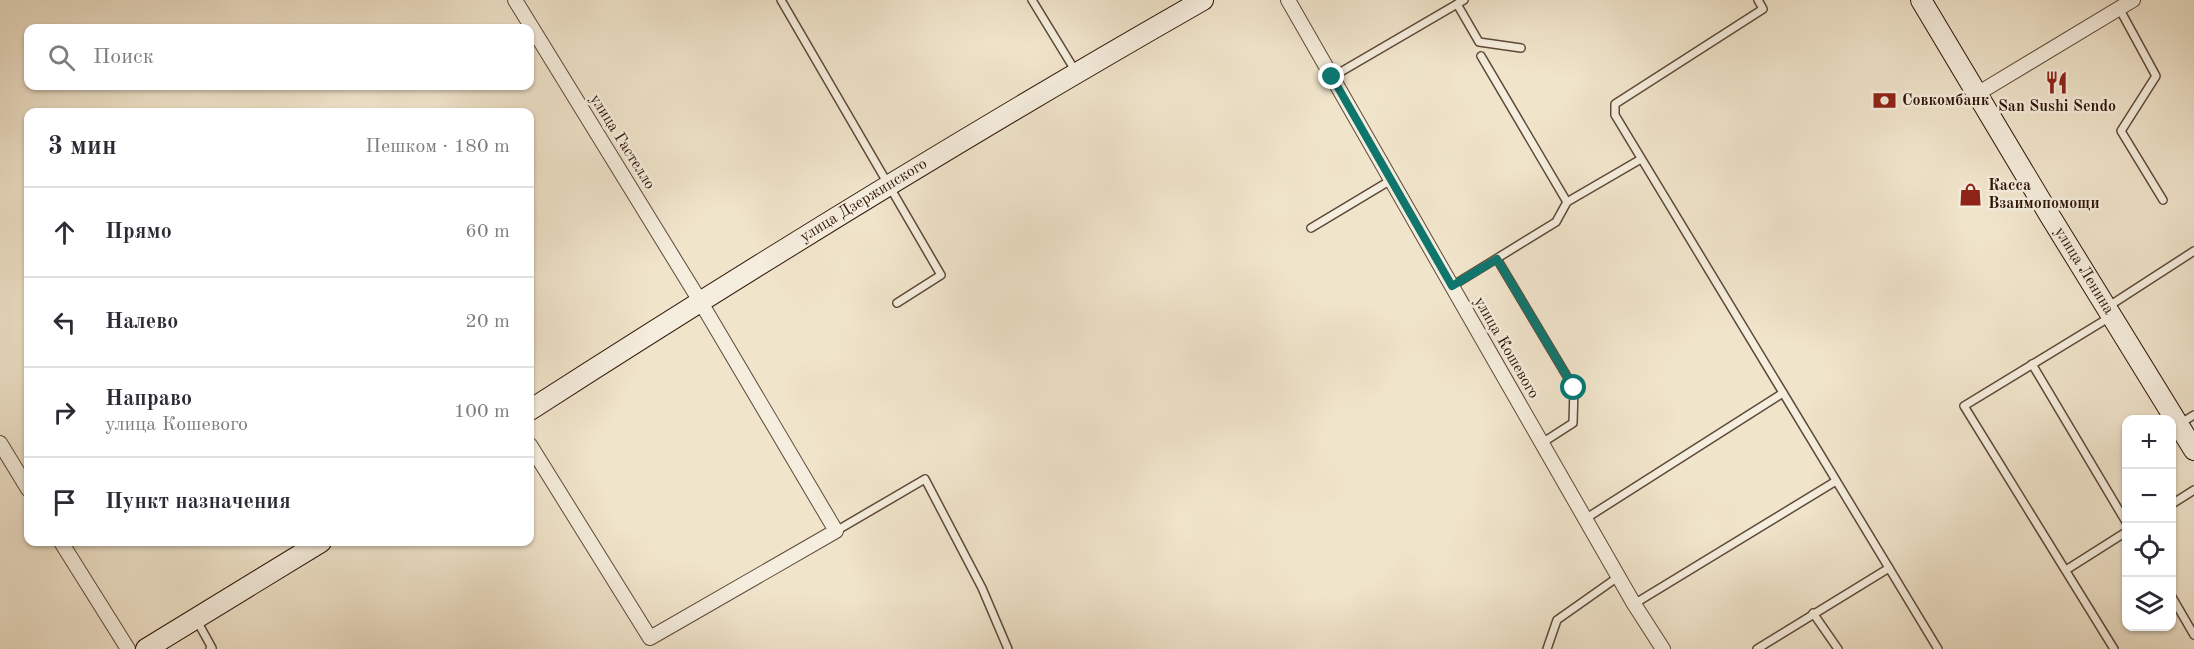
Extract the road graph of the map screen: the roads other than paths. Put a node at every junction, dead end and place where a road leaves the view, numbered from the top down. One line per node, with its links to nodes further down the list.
1 (515, 0): 12 (street, улица Гастелло)
2 (781, 0): 21 (lane)
3 (1032, 0): 16 (lane)
4 (1203, 0): 16 (street, улица Дзержинского)
5 (1288, 0): 17 (street, улица Кошевого)
6 (1464, 0): 10 (lane)
7 (1758, 0): 19 (lane)
8 (1921, 0): 18 (street, улица Ленина)
9 (2133, 0): 11 (street)
10 (1457, 4): 14 (lane); 17 (lane)
11 (2119, 8): 18 (street); 22 (lane)
12 (530, 24)
13 (534, 31): 28 (street, улица Гастелло)
14 (1521, 48)
15 (1481, 56): 23 (lane)
16 (1076, 72): 21 (street, улица Дзержинского)
17 (1332, 77): 20 (street, улица Кошевого)
18 (1977, 94): 30 (street, улица Ленина)
19 (1641, 159): 23 (lane); 32 (lane)
20 (1391, 180): 24 (lane); 27 (street, улица Кошевого)
21 (889, 184): 28 (street, улица Дзержинского); 29 (lane)
22 (2163, 200)
23 (1567, 202): 26 (lane)
24 (1311, 228)
25 (2194, 251): 30 (lane)
26 (1497, 259): 27 (lane); 36 (lane)
27 (1452, 286): 36 (street, улица Кошевого)
28 (700, 301): 33 (street, улица Дзержинского); 45 (street, улица Гастелло)
29 (897, 303)
30 (2109, 311): 31 (lane); 34 (street, улица Ленина)
31 (2032, 364): 43 (lane); 50 (lane)
32 (1783, 393): 39 (lane); 44 (lane)
33 (534, 407)
34 (2186, 420): 37 (street, улица Ленина)
35 (0, 443): 40 (street)
36 (1542, 443): 44 (street, улица Кошевого)
37 (2194, 450)
38 (534, 452): 45 (street)
39 (1836, 481): 49 (lane); 52 (lane)
40 (24, 482)
41 (2194, 490): 42 (lane)
42 (2176, 501)
43 (2122, 514)
44 (1585, 519): 51 (street, улица Кошевого)
45 (836, 531): 61 (lane)
46 (2122, 535): 50 (lane)
47 (64, 546): 58 (street)
48 (315, 546): 55 (street)
49 (1889, 568): 54 (lane); 65 (lane)
50 (2066, 570): 66 (lane)
51 (1618, 578): 52 (street, улица Кошевого); 62 (lane)
52 (1634, 604): 57 (street, улица Кошевого)
53 (2176, 604): 56 (lane)
54 (1813, 613): 63 (lane); 64 (lane)
55 (196, 619): 59 (street); 60 (lane)
56 (2194, 635)
57 (1658, 647)
58 (128, 649)
59 (146, 649)
60 (210, 649)
61 (1008, 649)
62 (1547, 649)
63 (1757, 649)
64 (1838, 649)
65 (1938, 649)
66 (2114, 649)

